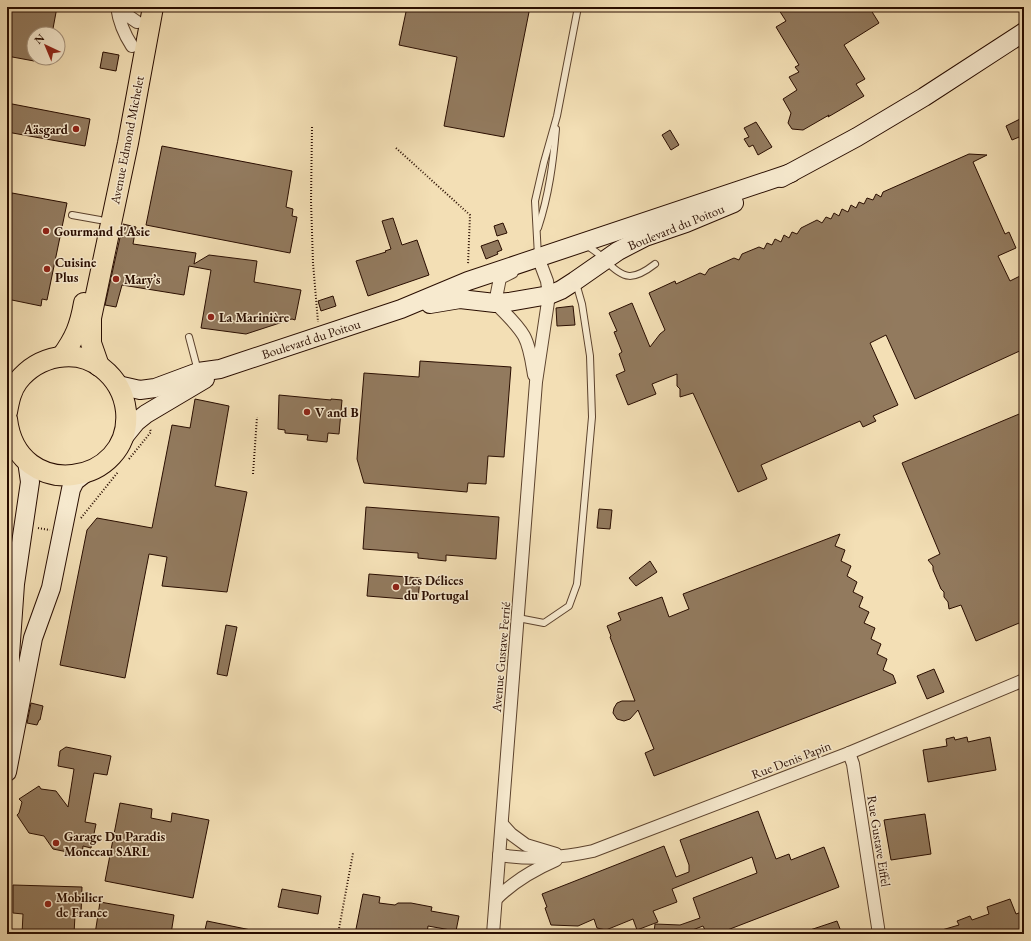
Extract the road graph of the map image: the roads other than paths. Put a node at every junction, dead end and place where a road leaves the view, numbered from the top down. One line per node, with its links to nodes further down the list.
1 (118, 7): 4 (street); 4 (street)
2 (153, 7): 4 (main road, Avenue Edmond Michelet)
3 (578, 7): 8 (lane)
4 (139, 28): 11 (main road, Avenue Edmond Michelet); 23 (main road, Avenue Edmond Michelet)
5 (1024, 32): 7 (main road, Boulevard du Poitou)
6 (1024, 39): 7 (main road, Boulevard du Poitou)
7 (984, 58): 9 (main road, Boulevard du Poitou)
8 (557, 116): 12 (lane); 12 (lane)
9 (790, 173): 13 (main road, Boulevard du Poitou); 15 (main road, Boulevard du Poitou)
10 (72, 215): 11 (lane)
11 (100, 220): 22 (main road, Avenue Edmond Michelet)
12 (537, 231): 14 (lane)
13 (582, 242): 14 (main road, Boulevard du Poitou); 15 (lane)
14 (533, 259): 18 (street, Avenue Gustave Ferrié); 19 (street); 20 (main road, Boulevard du Poitou)
15 (605, 260): 16 (lane); 17 (main road, Boulevard du Poitou)
16 (655, 264)
17 (575, 281): 18 (main road, Boulevard du Poitou); 34 (lane)
18 (549, 295): 19 (main road, Boulevard du Poitou); 27 (street, Avenue Gustave Ferrié)
19 (495, 303): 20 (main road, Boulevard du Poitou); 27 (street, Avenue Gustave Ferrié)
20 (401, 309): 24 (main road, Boulevard du Poitou)
21 (189, 337): 25 (lane)
22 (62, 356): 23 (main road); 26 (main road)
23 (99, 366): 28 (main road)
24 (220, 369): 25 (main road, Boulevard du Poitou); 31 (main road, Boulevard du Poitou)
25 (198, 372): 28 (main road, Boulevard du Poitou)
26 (12, 382): 29 (main road)
27 (536, 382): 34 (street, Avenue Gustave Ferrié)
28 (118, 385): 31 (main road)
29 (7, 412)
30 (7, 419): 32 (main road)
31 (123, 438): 33 (main road)
32 (27, 461): 33 (main road); 36 (main road)
33 (84, 474): 38 (main road)
34 (518, 618): 39 (street, Avenue Gustave Ferrié)
35 (1024, 680): 37 (street, Rue Denis Papin)
36 (7, 713)
37 (849, 753): 41 (street, Rue Denis Papin); 44 (street, Rue Gustave Eiffel)
38 (7, 772)
39 (502, 824): 40 (street, Avenue Gustave Ferrié); 41 (street, Rue Denis Papin)
40 (499, 855): 41 (street, Rue Denis Papin); 42 (street, Avenue Gustave Ferrié)
41 (564, 857): 42 (street, Rue Denis Papin)
42 (496, 899): 43 (street, Avenue Gustave Ferrié)
43 (493, 934)
44 (879, 934)

